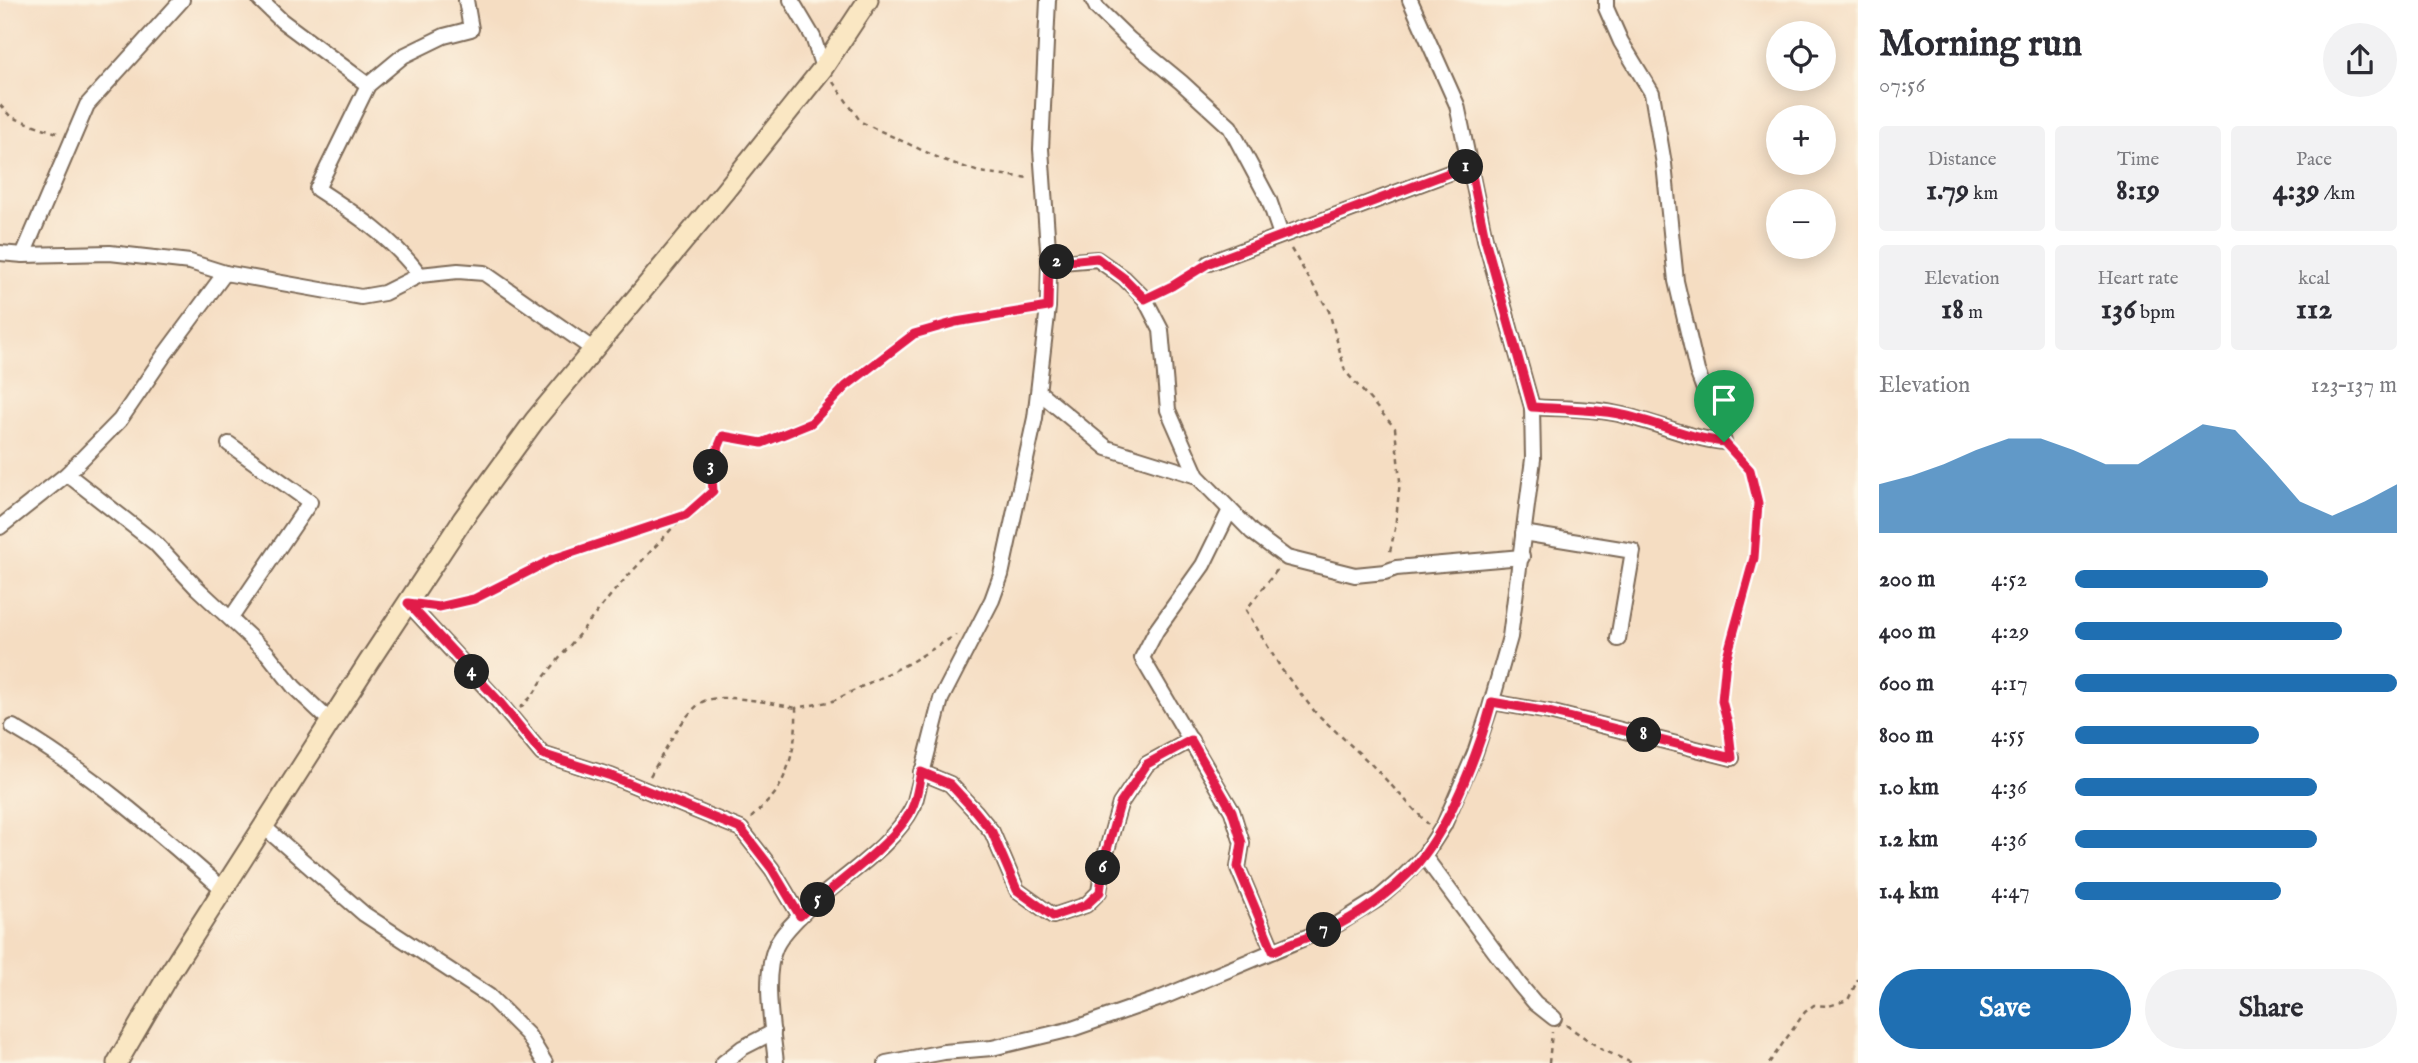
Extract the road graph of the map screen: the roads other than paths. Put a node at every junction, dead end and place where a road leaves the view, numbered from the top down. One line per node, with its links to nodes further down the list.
1 (182, 0): 15 (street)
2 (260, 0): 11 (street)
3 (466, 0): 11 (street)
4 (791, 0): 10 (street)
5 (868, 0): 10 (main road)
6 (1048, 0): 16 (street)
7 (1093, 0): 13 (street)
8 (1410, 0): 12 (street)
9 (1606, 0): 22 (street)
10 (822, 68): 20 (main road)
11 (368, 85): 19 (street)
12 (1470, 165): 13 (street); 22 (street)
13 (1281, 235): 17 (street)
14 (0, 253): 15 (street)
15 (23, 255): 18 (street)
16 (1049, 263): 21 (street); 25 (street)
17 (1209, 263)
18 (225, 273): 19 (street); 24 (street)
19 (421, 275): 20 (street)
20 (594, 350): 30 (main road)
21 (1039, 392): 25 (street); 38 (street)
22 (1532, 407): 28 (street)
23 (229, 444): 31 (street)
24 (66, 474): 27 (street); 31 (street)
25 (1197, 476): 26 (street)
26 (1230, 510): 29 (street); 36 (street)
27 (0, 527)
28 (1523, 533): 29 (street); 32 (street)
29 (1522, 557): 33 (street)
30 (408, 603): 34 (main road); 42 (street)
31 (231, 618): 34 (street)
32 (1618, 639)
33 (1492, 702): 37 (street); 40 (street)
34 (330, 721): 39 (main road)
35 (13, 727): 41 (street)
36 (1191, 740): 38 (street); 43 (street)
37 (1732, 758)
38 (921, 772): 42 (street)
39 (263, 827): 41 (main road); 47 (street)
40 (1424, 856): 43 (street); 44 (street)
41 (223, 889): 46 (main road)
42 (800, 916): 45 (street)
43 (1273, 951): 50 (street)
44 (1554, 1018)
45 (773, 1032): 48 (street); 49 (street)
46 (117, 1063)
47 (545, 1063)
48 (723, 1063)
49 (776, 1063)
50 (886, 1063)

